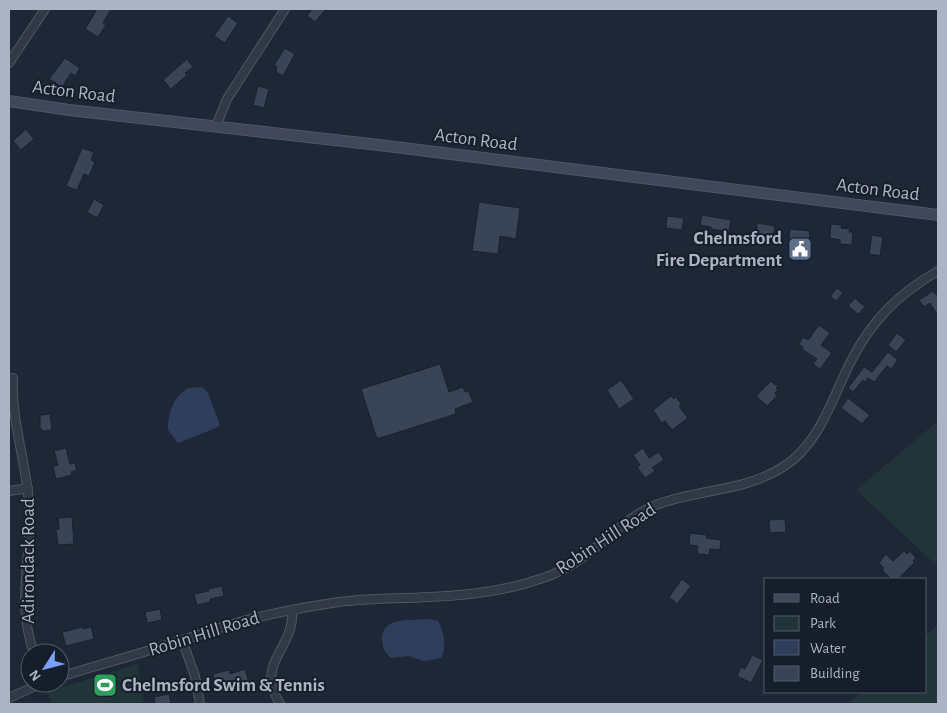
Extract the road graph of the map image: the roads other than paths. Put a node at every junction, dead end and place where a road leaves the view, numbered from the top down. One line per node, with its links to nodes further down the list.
1 (45, 9): 3 (street)
2 (286, 9): 5 (street)
3 (9, 63)
4 (9, 102): 5 (main road, Acton Road)
5 (216, 126): 6 (main road, Acton Road)
6 (938, 215)
7 (938, 271): 11 (street, Robin Hill Road)
8 (13, 378): 9 (street, Adirondack Road)
9 (28, 488): 10 (street); 13 (street, Adirondack Road)
10 (9, 491)
11 (292, 610): 12 (street, Robin Hill Road); 16 (street)
12 (182, 640): 14 (street, Robin Hill Road); 15 (street)
13 (31, 643)
14 (70, 674)
15 (200, 704)
16 (280, 704)

